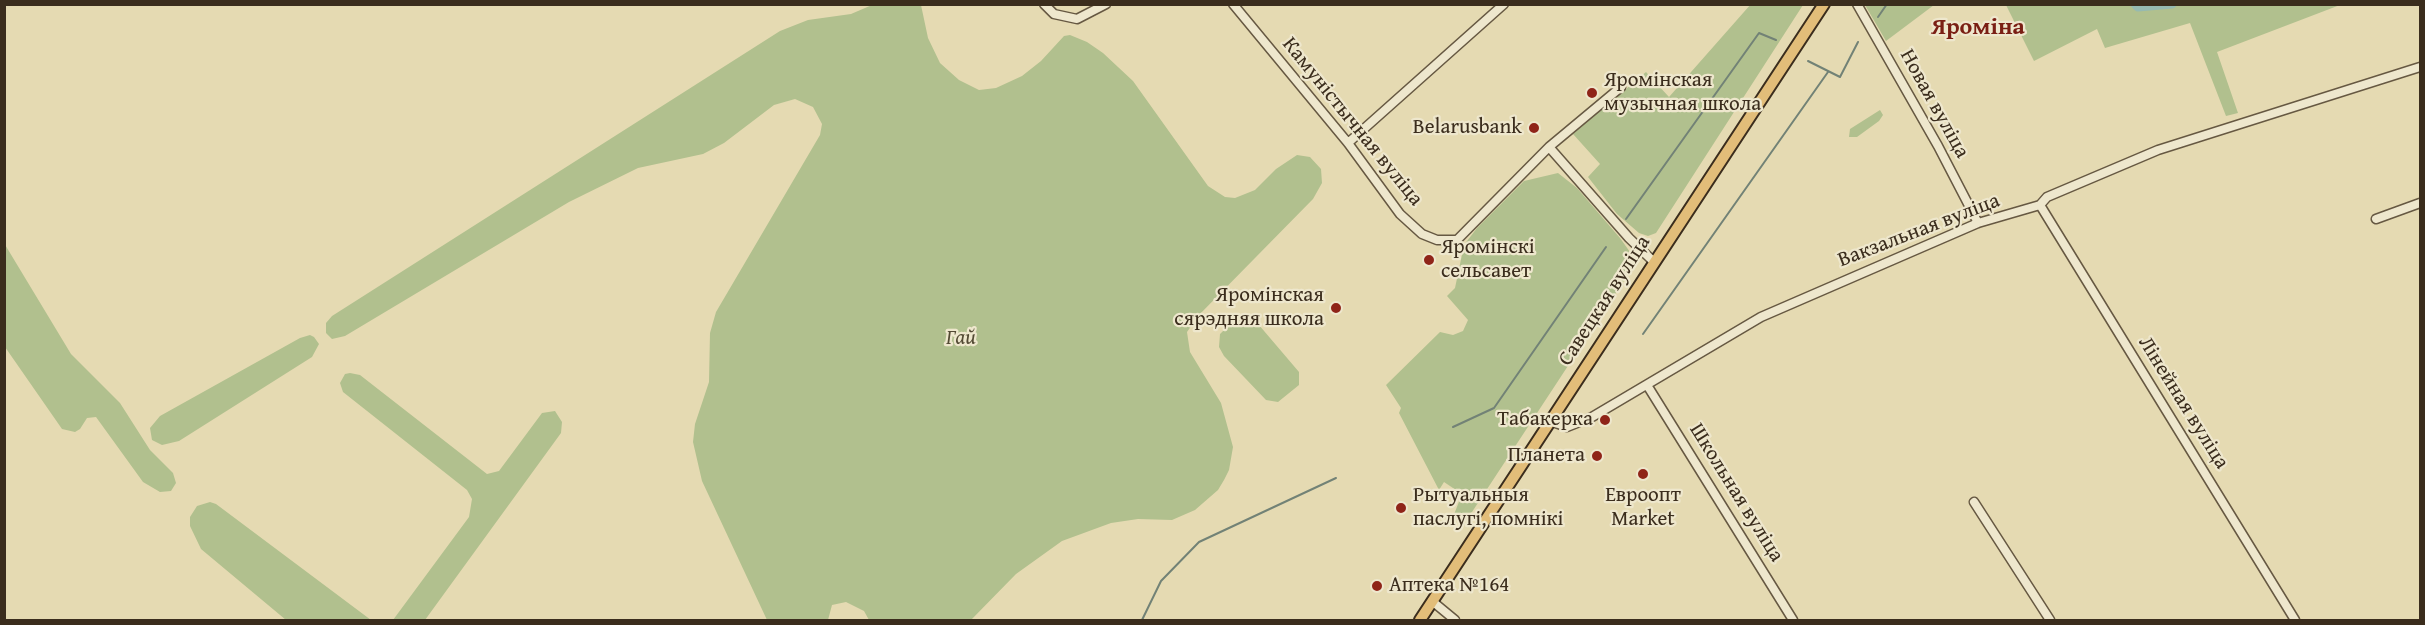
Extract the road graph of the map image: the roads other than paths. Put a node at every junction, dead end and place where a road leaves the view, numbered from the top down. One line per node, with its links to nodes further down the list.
1 (1044, 4): 2 (street)
2 (1106, 4)
3 (1233, 4): 9 (street, Камуністычная вуліца)
4 (1503, 4): 9 (street)
5 (1824, 4): 15 (main road, Савецкая вуліца)
6 (1857, 4): 14 (street, Новая вуліца)
7 (2421, 67): 12 (street, Вакзальная вуліца)
8 (1621, 87): 10 (street, Камуністычная вуліца)
9 (1348, 143): 10 (street, Камуністычная вуліца)
10 (1549, 147): 15 (street)
11 (2421, 203): 13 (street)
12 (2040, 205): 14 (street, Вакзальная вуліца); 24 (street, Лінейная вуліца)
13 (2376, 219)
14 (1978, 223): 16 (street, Вакзальная вуліца)
15 (1654, 262): 17 (main road, Савецкая вуліца)
16 (1647, 386): 17 (street, Вакзальная вуліца); 22 (street, Школьная вуліца)
17 (1550, 421): 19 (main road, Савецкая вуліца)
18 (1974, 502): 23 (street)
19 (1432, 602): 20 (main road, Савецкая вуліца); 21 (street)
20 (1420, 621)
21 (1455, 621)
22 (1793, 621)
23 (2050, 621)
24 (2295, 621)

